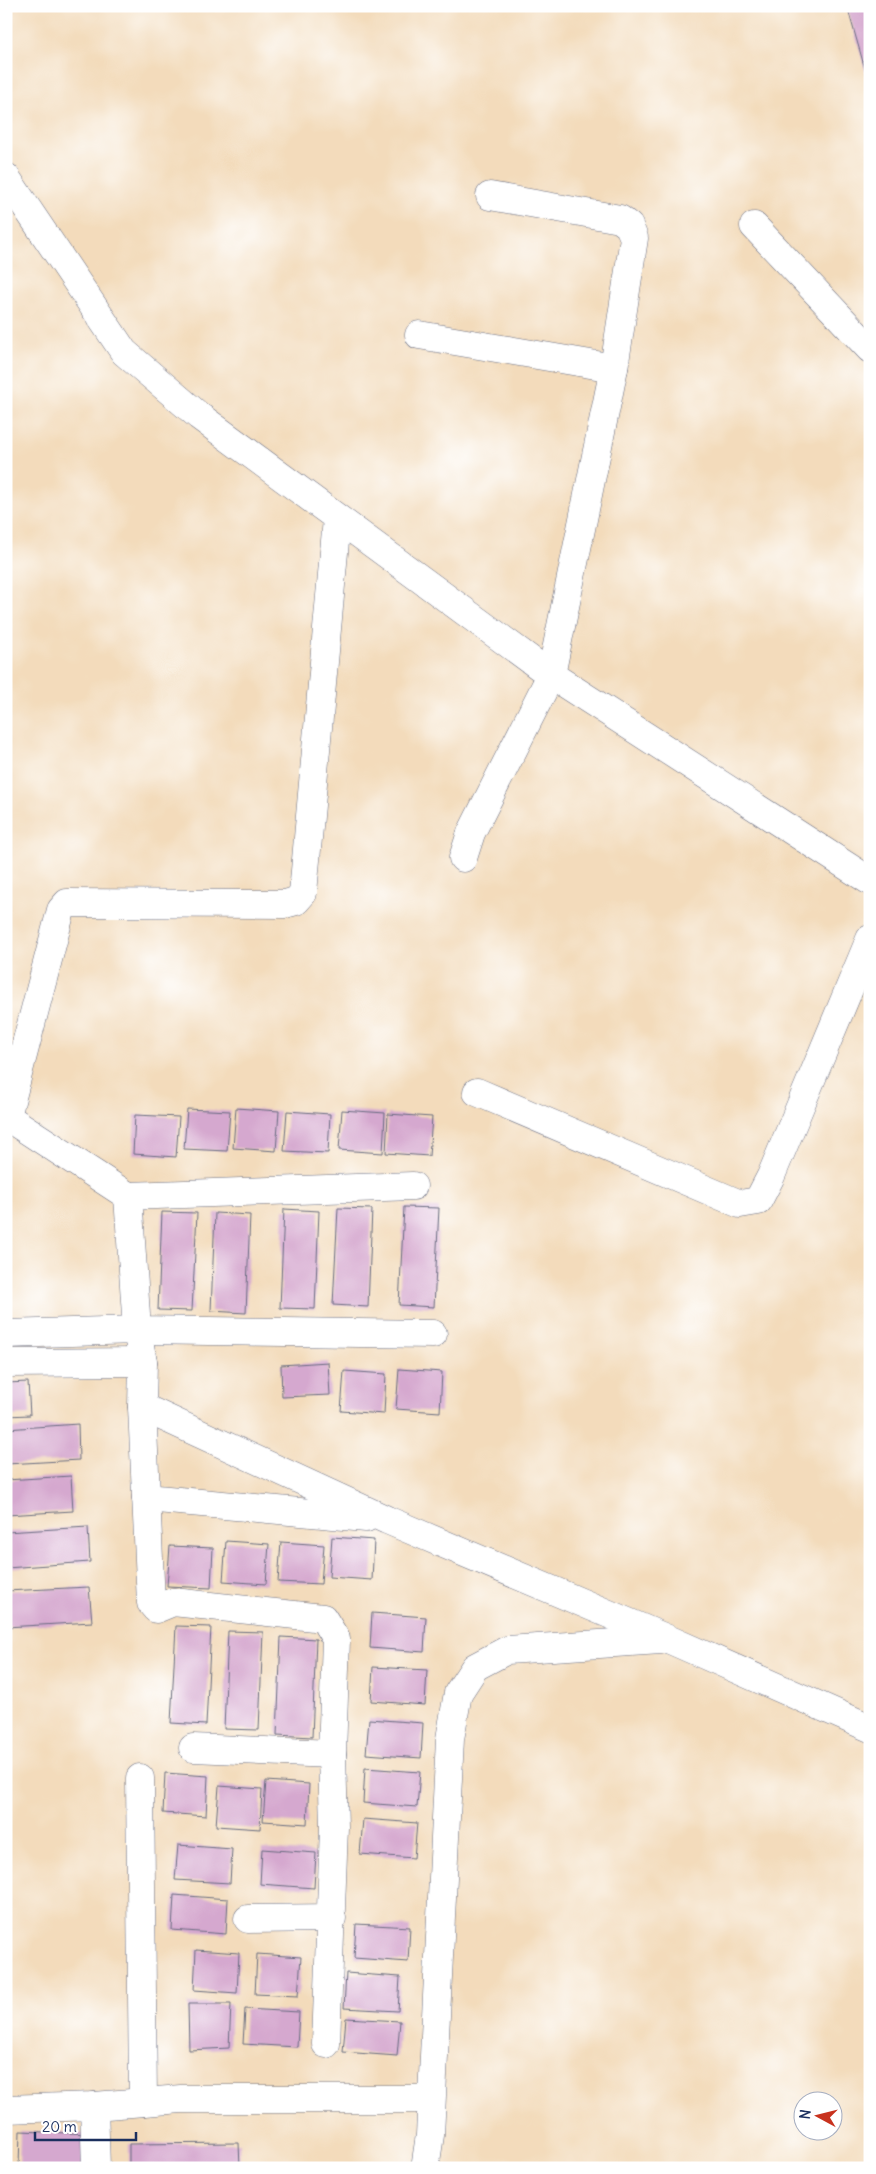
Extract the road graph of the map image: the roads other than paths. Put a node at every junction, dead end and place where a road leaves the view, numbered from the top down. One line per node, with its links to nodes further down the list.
1 (6, 177): 7 (street)
2 (490, 196): 6 (street)
3 (754, 226): 5 (street)
4 (418, 335): 6 (street)
5 (870, 349)
6 (614, 368): 8 (street)
7 (337, 519): 8 (street); 13 (street)
8 (551, 675): 9 (street); 10 (street)
9 (463, 858)
10 (870, 881)
11 (870, 939): 12 (street)
12 (477, 1092)
13 (7, 1118): 15 (street)
14 (413, 1186): 15 (street)
15 (128, 1196): 16 (street)
16 (137, 1330): 17 (street); 18 (street); 19 (street)
17 (6, 1334)
18 (433, 1334)
19 (142, 1362): 20 (street); 21 (street)
20 (6, 1363)
21 (142, 1408): 22 (street); 23 (street)
22 (146, 1498): 23 (street); 27 (street)
23 (387, 1520): 24 (street)
24 (668, 1639): 25 (street); 32 (street)
25 (870, 1728)
26 (193, 1748): 27 (street)
27 (332, 1754): 29 (street)
28 (140, 1778): 33 (street)
29 (332, 1918): 30 (street); 31 (street)
30 (248, 1919)
31 (326, 2044)
32 (431, 2099): 33 (street); 37 (street)
33 (143, 2102): 34 (street)
34 (94, 2106): 35 (street); 36 (street)
35 (6, 2109)
36 (96, 2168)
37 (425, 2168)

